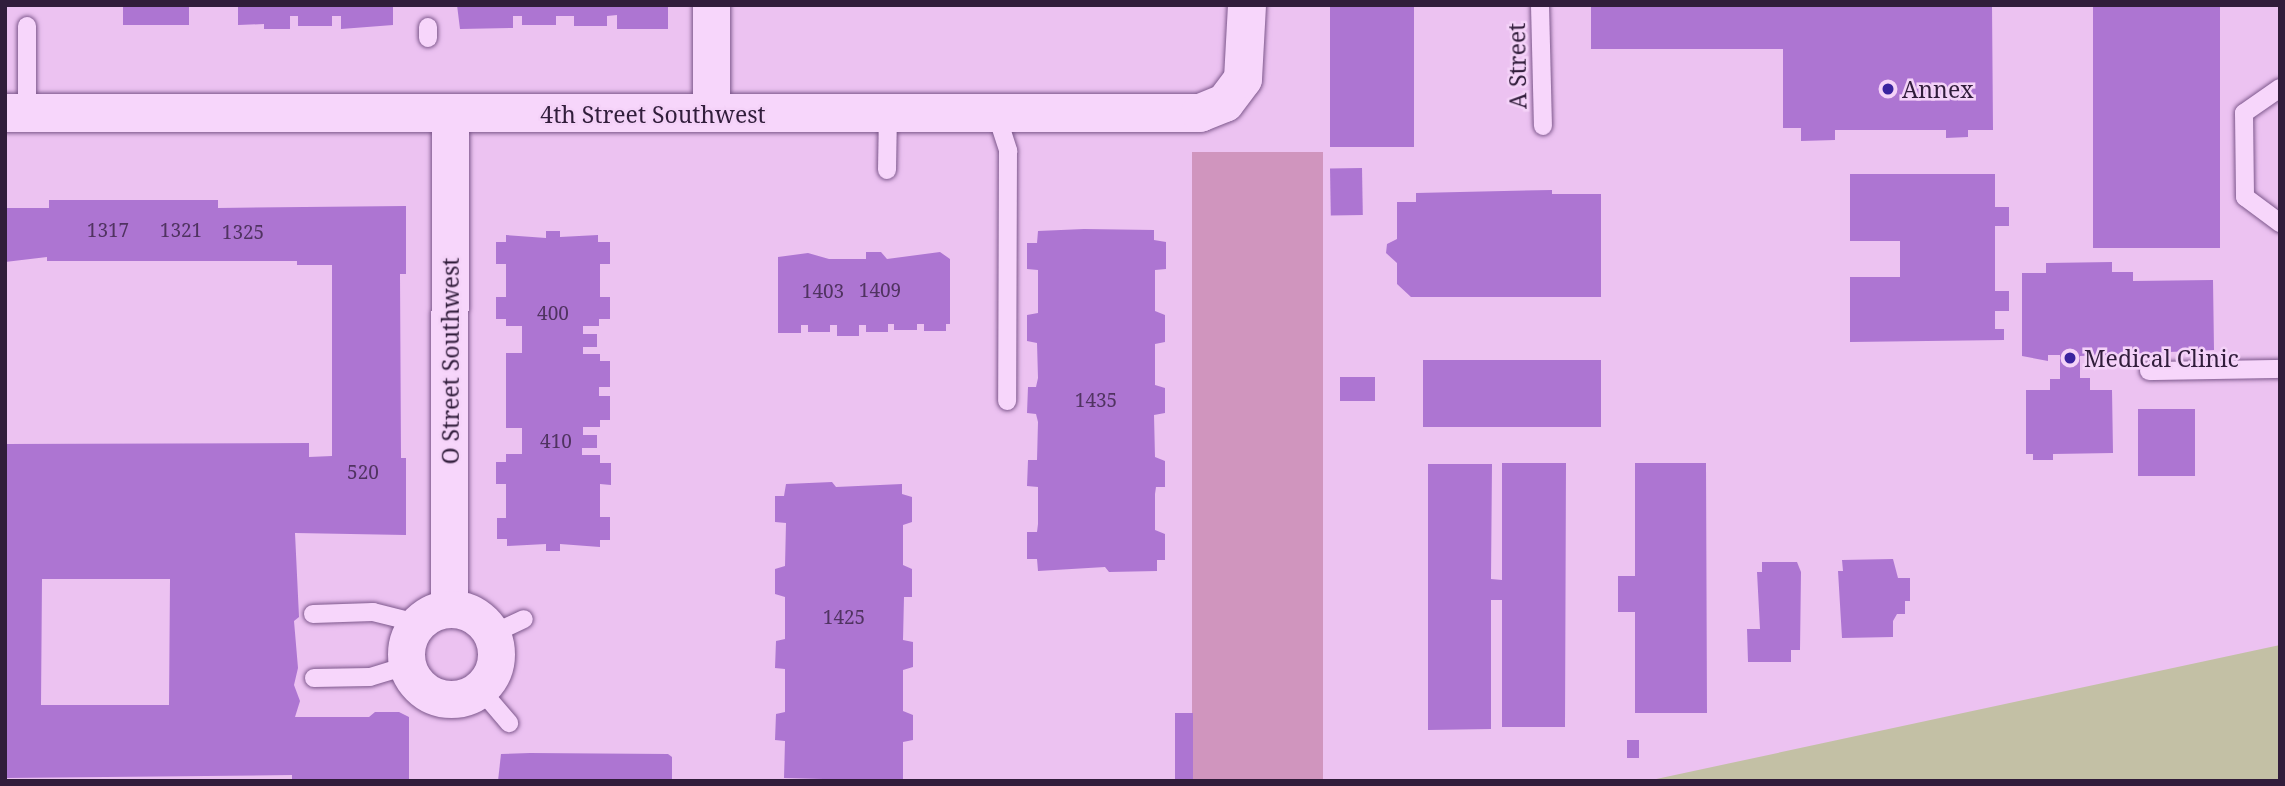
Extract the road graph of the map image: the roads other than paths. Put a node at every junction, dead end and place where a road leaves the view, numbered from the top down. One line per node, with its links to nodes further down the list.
1 (711, 5): 7 (street)
2 (1540, 5): 11 (lane, A Street)
3 (1247, 21): 8 (street, 4th Street Southwest)
4 (27, 26): 6 (lane)
5 (2280, 88): 13 (lane)
6 (16, 113): 9 (street, 4th Street Southwest)
7 (711, 113): 9 (street, 4th Street Southwest); 10 (street, 4th Street Southwest)
8 (996, 113): 10 (street, 4th Street Southwest); 16 (lane)
9 (450, 114): 18 (street, O Street Southwest)
10 (888, 114): 12 (lane)
11 (1543, 126)
12 (887, 170)
13 (2280, 223)
14 (2280, 369): 15 (lane)
15 (2149, 371)
16 (1007, 401)
17 (313, 614): 18 (lane)
18 (433, 615): 19 (street, O Street Southwest); 21 (street)
19 (407, 666): 20 (lane); 21 (street)
20 (314, 678)
21 (480, 689): 22 (lane)
22 (509, 723)

